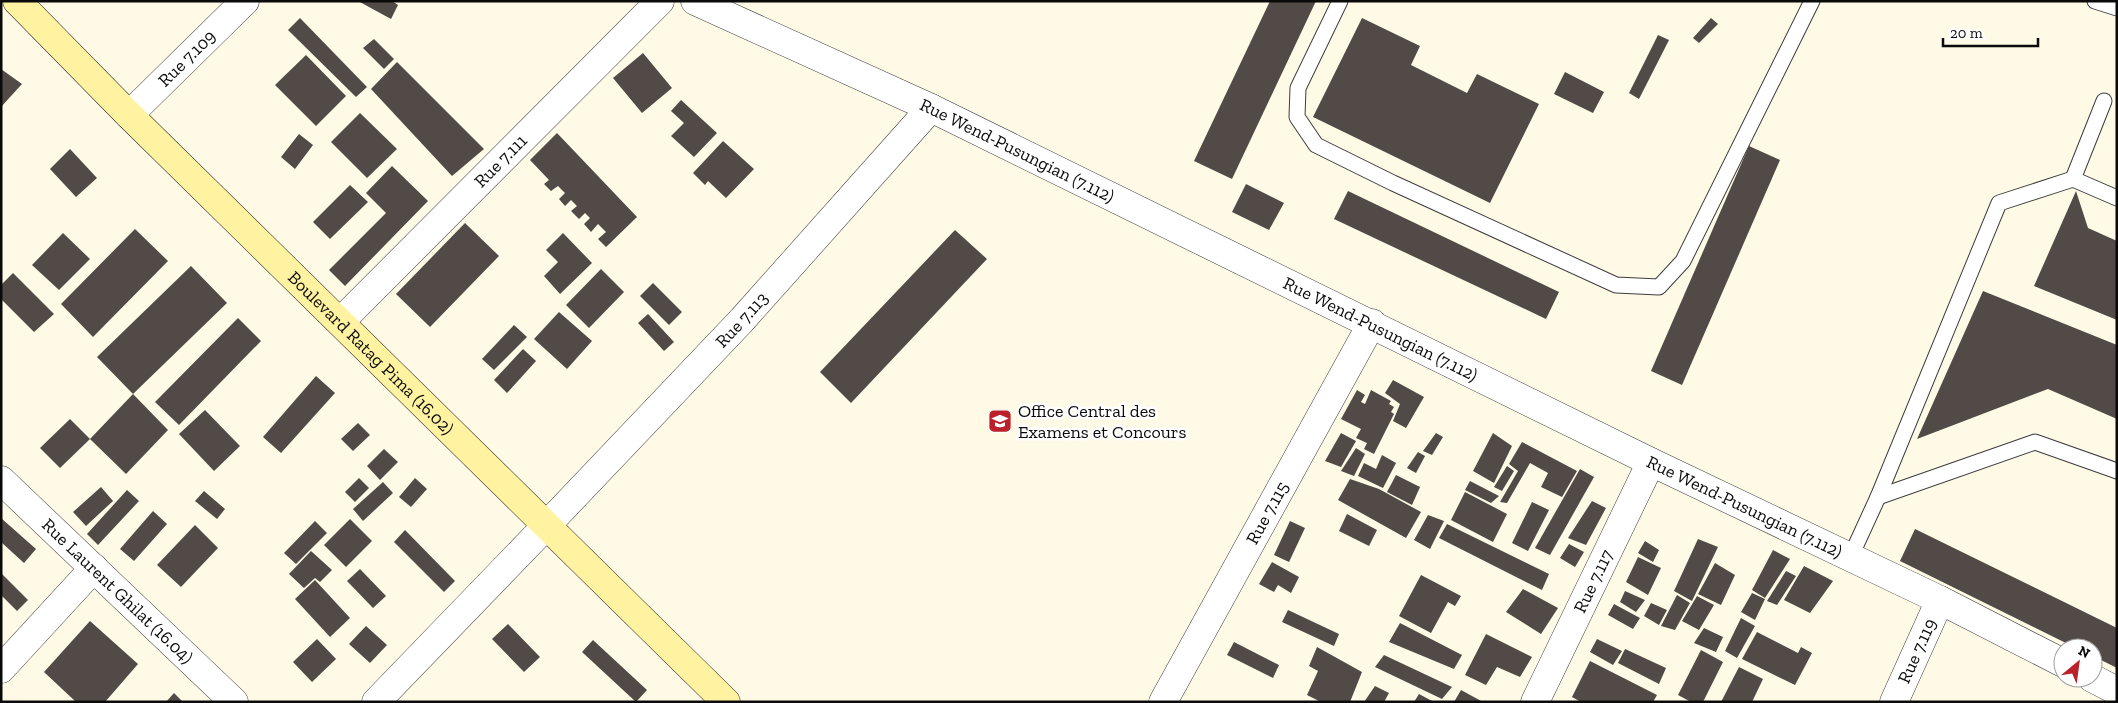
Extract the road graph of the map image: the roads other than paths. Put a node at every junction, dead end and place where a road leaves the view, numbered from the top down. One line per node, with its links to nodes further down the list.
1 (17, 1): 11 (street, Boulevard Ratag Pima (16.02))
2 (245, 1): 11 (street, Rue 7.109)
3 (660, 1): 14 (street, Rue 7.111)
4 (695, 1): 10 (street, Rue Wend-Pusungian (7.112))
5 (1340, 1): 6 (lane)
6 (1812, 1)
7 (2094, 1): 8 (lane)
8 (2117, 8)
9 (2104, 101): 12 (lane)
10 (931, 108): 15 (street, Rue Wend-Pusungian (7.112)); 20 (street, Rue 7.113)
11 (129, 115): 14 (street, Boulevard Ratag Pima (16.02))
12 (2073, 179): 13 (lane); 19 (lane)
13 (2117, 198)
14 (341, 322): 20 (street, Boulevard Ratag Pima (16.02))
15 (1372, 323): 16 (street, Rue Wend-Pusungian (7.112)); 31 (street, Rue 7.115)
16 (1651, 462): 21 (street, Rue Wend-Pusungian (7.112)); 32 (street, Rue 7.117)
17 (2117, 471): 19 (lane)
18 (1, 480): 22 (street, Rue Laurent Ghilat (16.04))
19 (1878, 497): 21 (lane)
20 (546, 526): 29 (street, Rue 7.113); 30 (street, Boulevard Ratag Pima (16.02))
21 (1851, 556): 23 (street, Rue Wend-Pusungian (7.112))
22 (94, 568): 25 (street); 28 (street, Rue Laurent Ghilat (16.04))
23 (1940, 600): 24 (street, Rue Wend-Pusungian (7.112)); 33 (street, Rue 7.119)
24 (2053, 658)
25 (1, 670)
26 (2103, 684): 27 (street)
27 (2117, 691)
28 (234, 702)
29 (376, 702)
30 (726, 702)
31 (1163, 702)
32 (1535, 702)
33 (1894, 702)

